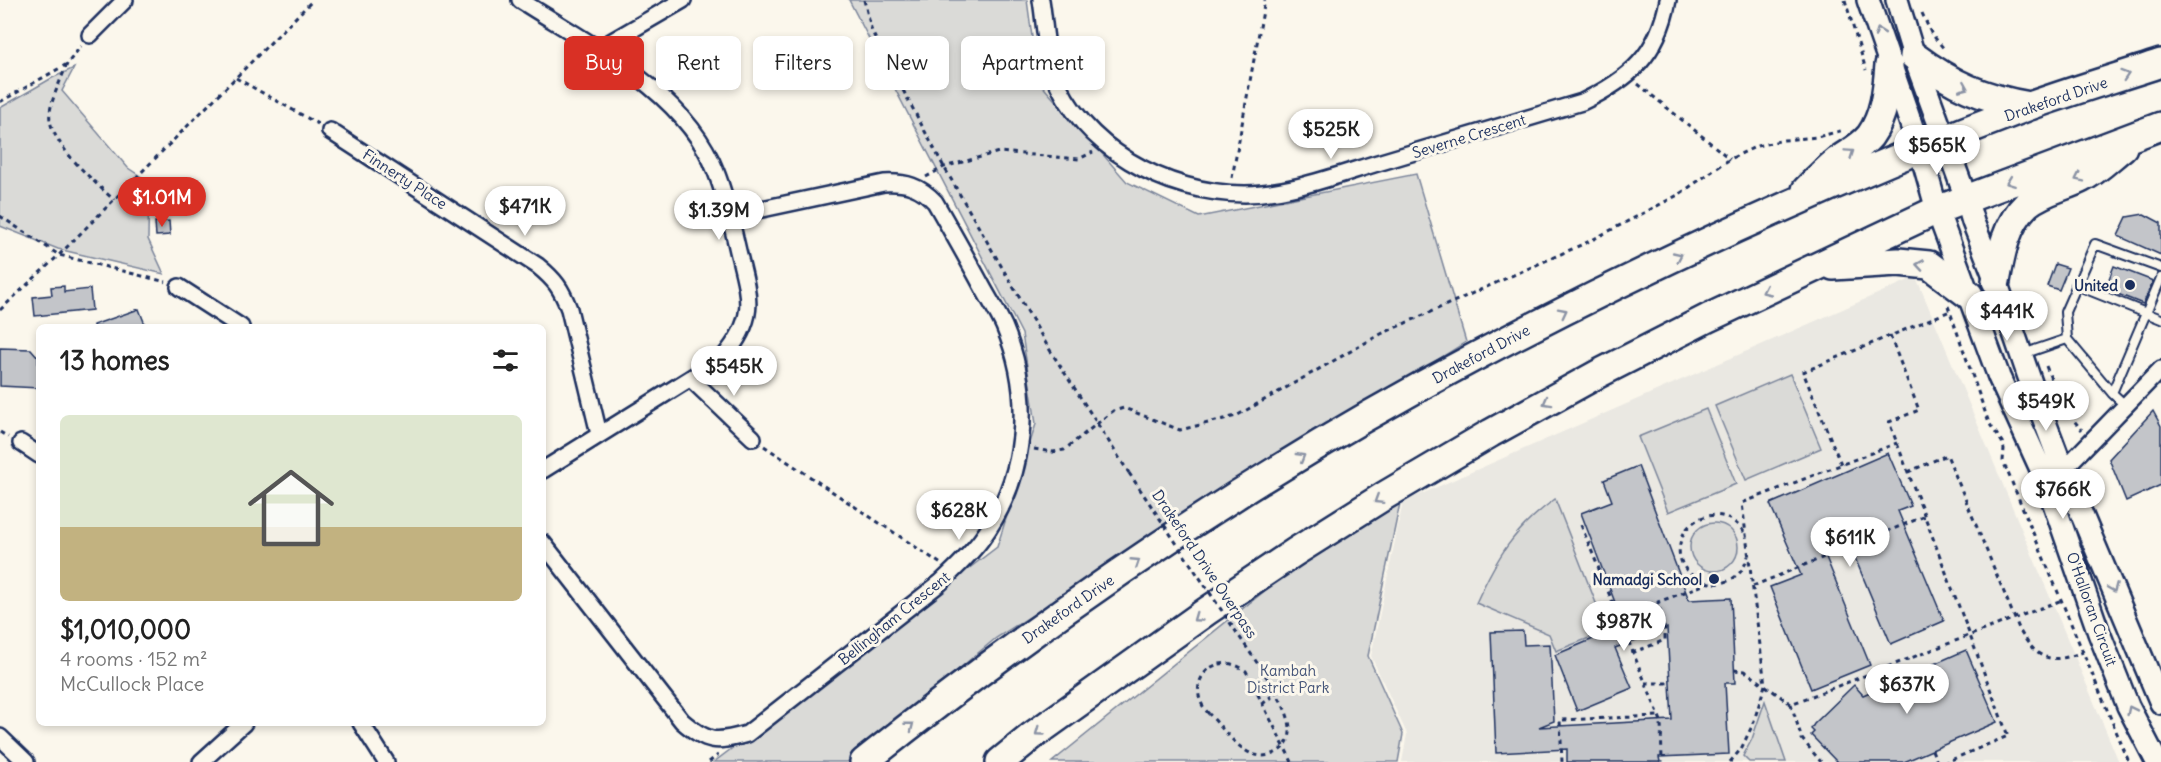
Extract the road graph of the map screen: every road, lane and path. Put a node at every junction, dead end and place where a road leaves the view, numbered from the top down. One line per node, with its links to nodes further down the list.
1 (125, 0): 13 (street)
2 (314, 0): 21 (path)
3 (520, 0): 14 (street)
4 (683, 0): 15 (street)
5 (864, 0): 31 (path, Drakeford Drive Overpass)
6 (1041, 0): 20 (street, Severne Crescent)
7 (1265, 0): 33 (path)
8 (1668, 0): 20 (street, Severne Crescent)
9 (1845, 0): 19 (path)
10 (1868, 0): 19 (street, one-way to 10)
11 (1897, 0): 19 (street)
12 (1920, 8): 16 (path)
13 (90, 35): 18 (path)
14 (575, 36)
15 (621, 36)
16 (1952, 57)
17 (2161, 63): 24 (highway, Drakeford Drive, one-way to 17)
18 (67, 64): 23 (path); 35 (path)
19 (1890, 66): 24 (highway, one-way to 24); 28 (street); 36 (highway, one-way to 19)
20 (1627, 75): 30 (path)
21 (236, 78): 27 (path); 35 (path)
22 (644, 82): 39 (street)
23 (0, 102)
24 (2030, 106): 28 (highway, Drakeford Drive)
25 (1847, 128): 30 (path)
26 (2152, 128): 34 (highway, one-way to 34); 44 (highway, one-way to 44)
27 (330, 131): 61 (street, Finnerty Place)
28 (1933, 145): 34 (street, O'Halloran Circuit); 36 (highway, Drakeford Drive); 37 (street, O'Halloran Circuit)
29 (1094, 151): 31 (path)
30 (1730, 159): 59 (path)
31 (944, 167): 32 (path); 59 (path, Drakeford Drive Overpass)
32 (924, 178)
33 (1239, 182)
34 (1966, 198): 37 (highway); 44 (street, O'Halloran Circuit)
35 (114, 200): 40 (path)
36 (1790, 204): 101 (highway, Drakeford Drive, one-way to 36)
37 (1937, 210): 41 (highway); 47 (street, O'Halloran Circuit)
38 (0, 216): 40 (path)
39 (729, 216): 56 (street); 74 (street, Bellingham Crescent)
40 (59, 255): 46 (path); 48 (path)
41 (1819, 267): 47 (highway, one-way to 41); 102 (highway, one-way to 102)
42 (2161, 268): 45 (lane)
43 (2161, 279): 49 (lane)
44 (1996, 281): 54 (street, O'Halloran Circuit)
45 (2076, 285): 49 (lane); 53 (lane)
46 (179, 287): 51 (street)
47 (1956, 305): 52 (path); 70 (street, O'Halloran Circuit); 79 (path)
48 (0, 310)
49 (2146, 313): 50 (lane); 57 (lane)
50 (2161, 320)
51 (235, 324)
52 (1890, 336): 63 (path); 67 (path)
53 (2067, 339): 54 (lane); 57 (lane)
54 (2031, 351): 60 (path); 70 (street, O'Halloran Circuit)
55 (2161, 369): 58 (street)
56 (691, 379): 61 (street); 62 (street)
57 (2112, 393): 58 (lane)
58 (2126, 406): 70 (street)
59 (1096, 423): 66 (path); 85 (path, Drakeford Drive Overpass, bridge)
60 (2082, 429)
61 (599, 434): 68 (street)
62 (753, 438): 76 (path)
63 (1897, 442): 67 (path); 69 (path)
64 (21, 443): 65 (street)
65 (36, 452)
66 (1053, 452)
67 (1842, 464): 73 (path)
68 (546, 468)
69 (1908, 472): 71 (path); 80 (path)
70 (2054, 474): 89 (street, O'Halloran Circuit, one-way to 89); 112 (street, O'Halloran Circuit, one-way to 70)
71 (1925, 516): 78 (path); 81 (path)
72 (1581, 525): 83 (path)
73 (1745, 533): 75 (path); 77 (path)
74 (546, 547)
75 (1749, 551): 77 (path); 78 (path)
76 (937, 572)
77 (1708, 583): 83 (path)
78 (1753, 586): 88 (path)
79 (2062, 600): 80 (path); 82 (path)
80 (2014, 618): 81 (path); 82 (path)
81 (1970, 636): 91 (path); 97 (path)
82 (2083, 652): 111 (path)
83 (1632, 653): 86 (path)
84 (1734, 670): 88 (path)
85 (1270, 682): 90 (path, bridge); 90 (path, Drakeford Drive Overpass, bridge)
86 (1645, 683): 87 (path); 92 (path)
87 (1670, 683)
88 (1765, 685): 91 (path); 106 (path)
89 (2161, 703)
90 (1262, 704): 103 (path)
91 (1791, 704): 107 (path)
92 (1658, 716): 104 (path); 105 (path)
93 (241, 726): 99 (street)
94 (363, 726): 100 (street)
95 (0, 737): 98 (street)
96 (1932, 750): 108 (path)
97 (1958, 757): 109 (path); 110 (path)
98 (26, 762)
99 (201, 762)
100 (386, 762)
101 (864, 762)
102 (1000, 762)
103 (1292, 762)
104 (1562, 762)
105 (1662, 762)
106 (1730, 762)
107 (1821, 762)
108 (1937, 762)
109 (1946, 762)
110 (1960, 762)
111 (2129, 762)
112 (2157, 762)

